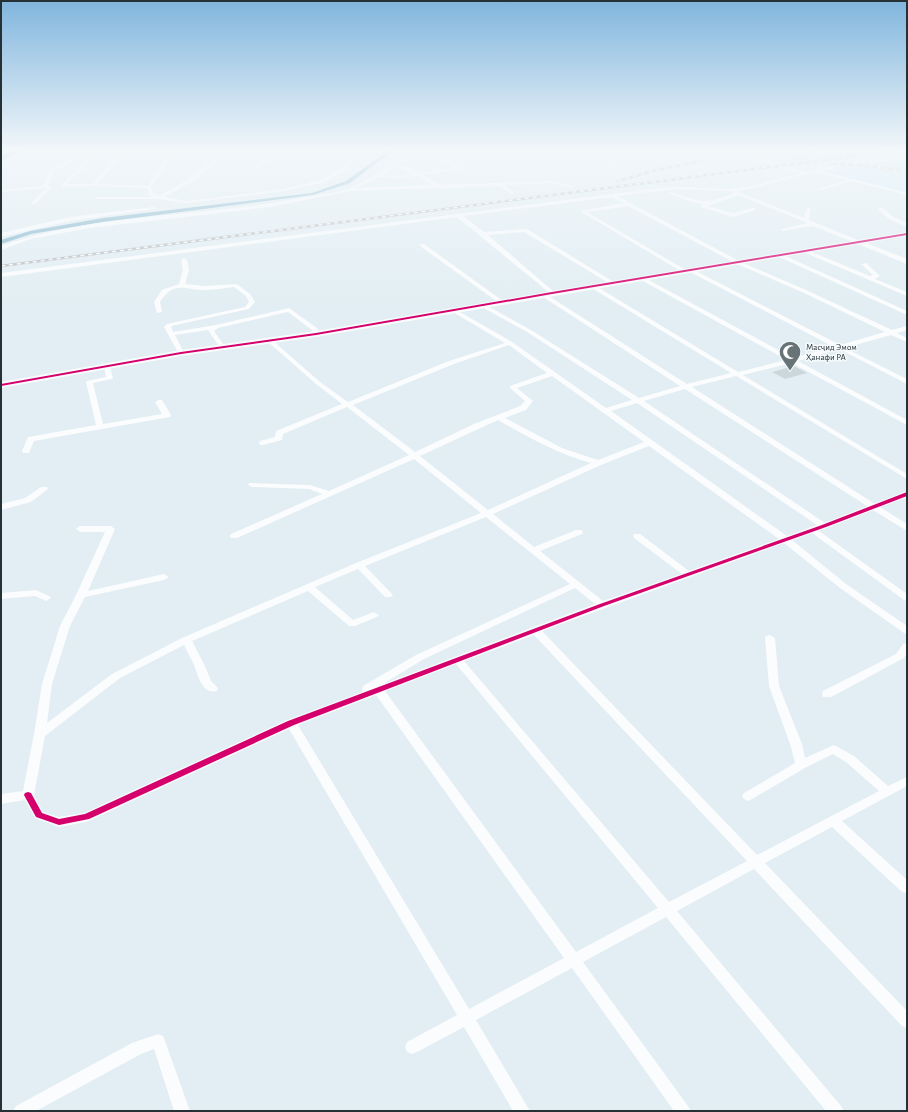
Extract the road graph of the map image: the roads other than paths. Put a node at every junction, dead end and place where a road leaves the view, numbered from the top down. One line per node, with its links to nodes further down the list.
1 (290, 202): 23 (street)
2 (566, 202): 13 (street)
3 (625, 202): 8 (street)
4 (691, 202): 5 (street)
5 (710, 202)
6 (712, 202): 12 (street)
7 (760, 202): 14 (street)
8 (629, 204): 28 (street); 30 (street)
9 (153, 208): 20 (street)
10 (810, 208): 14 (street)
11 (881, 209): 16 (street)
12 (753, 210)
13 (458, 215): 18 (street); 31 (street)
14 (806, 221): 15 (street)
15 (813, 224): 17 (street); 21 (street)
16 (907, 225)
17 (784, 230)
18 (483, 234): 34 (street); 37 (street)
19 (907, 234): 21 (street)
20 (1, 235)
21 (858, 242): 24 (street); 27 (street)
22 (422, 245): 40 (street)
23 (1, 248)
24 (805, 251): 25 (street); 32 (street)
25 (779, 255): 28 (street); 44 (street)
26 (184, 260): 35 (street)
27 (907, 262)
28 (739, 263): 30 (street); 47 (street)
29 (864, 264): 32 (street)
30 (689, 271): 33 (street); 53 (street)
31 (1, 274)
32 (871, 278): 39 (street)
33 (643, 279): 34 (street); 56 (street)
34 (614, 284): 36 (street)
35 (182, 285): 43 (street); 48 (street)
36 (592, 286): 37 (street); 59 (street)
37 (552, 293): 38 (street)
38 (542, 294): 40 (street); 62 (street)
39 (907, 294)
40 (501, 302): 41 (street)
41 (482, 305): 42 (street); 63 (street)
42 (453, 310): 49 (street); 52 (street)
43 (159, 312)
44 (907, 313)
45 (216, 327): 48 (street); 49 (street); 54 (street)
46 (907, 328): 47 (street)
47 (890, 332): 51 (street); 53 (street)
48 (171, 334): 55 (street)
49 (316, 334): 50 (street)
50 (269, 340): 54 (street); 65 (street)
51 (907, 340)
52 (510, 343): 58 (street); 65 (street)
53 (840, 346): 56 (street); 60 (street)
54 (223, 348): 55 (street)
55 (181, 353): 57 (street)
56 (791, 361): 59 (street); 68 (street)
57 (107, 366): 61 (street); 69 (street)
58 (552, 374): 66 (street); 67 (street)
59 (735, 374): 62 (street); 75 (street)
60 (907, 382)
61 (1, 385)
62 (687, 386): 63 (street); 80 (street)
63 (639, 401): 66 (street); 83 (street)
64 (159, 402): 69 (street)
65 (348, 405): 70 (street); 73 (street)
66 (604, 411): 71 (street)
67 (500, 418): 73 (street); 74 (street)
68 (907, 423)
69 (100, 427): 72 (street)
70 (263, 443)
71 (650, 443): 74 (street); 90 (street)
72 (26, 451)
73 (414, 455): 78 (street); 82 (street)
74 (598, 463): 82 (street)
75 (907, 477)
76 (252, 485): 78 (street)
77 (44, 489): 81 (street)
78 (328, 493): 88 (street)
79 (907, 494): 80 (street)
80 (875, 506): 83 (street); 84 (street)
81 (1, 507)
82 (489, 513): 91 (street); 92 (street)
83 (824, 526): 86 (street)
84 (907, 528)
85 (80, 529): 97 (street)
86 (813, 530): 90 (street); 101 (street)
87 (579, 532): 91 (street)
88 (234, 536)
89 (637, 536): 93 (street)
90 (786, 540): 93 (street); 105 (street)
91 (534, 550): 95 (street)
92 (359, 565): 96 (street); 98 (street)
93 (688, 574): 102 (street)
94 (164, 577): 97 (street)
95 (577, 584): 102 (street); 113 (street)
96 (309, 587): 103 (street); 107 (street)
97 (81, 595): 115 (street)
98 (388, 595)
99 (1, 596): 100 (street)
100 (46, 598)
101 (907, 598)
102 (602, 605): 104 (street)
103 (374, 615)
104 (536, 631): 109 (street); 123 (street)
105 (907, 631)
106 (770, 638): 116 (street)
107 (186, 640): 110 (street); 115 (street)
108 (907, 646): 112 (street)
109 (458, 660): 111 (street); 125 (street)
110 (213, 688)
111 (378, 689): 113 (street); 126 (street)
112 (827, 694)
113 (344, 702): 114 (street)
114 (291, 722): 119 (street); 127 (street)
115 (40, 734): 119 (street)
116 (801, 765): 118 (street); 120 (street)
117 (905, 785): 118 (street)
118 (887, 790): 122 (street)
119 (28, 795): 121 (street)
120 (748, 796)
121 (1, 799)
122 (834, 821): 123 (street); 124 (street)
123 (755, 862): 125 (street); 128 (street)
124 (907, 888)
125 (667, 909): 126 (street); 134 (street)
126 (573, 959): 127 (street); 133 (street)
127 (466, 1018): 129 (street); 132 (street)
128 (907, 1020)
129 (412, 1047)
130 (21, 1111): 131 (street)
131 (182, 1111)
132 (522, 1111)
133 (683, 1111)
134 (836, 1111)

